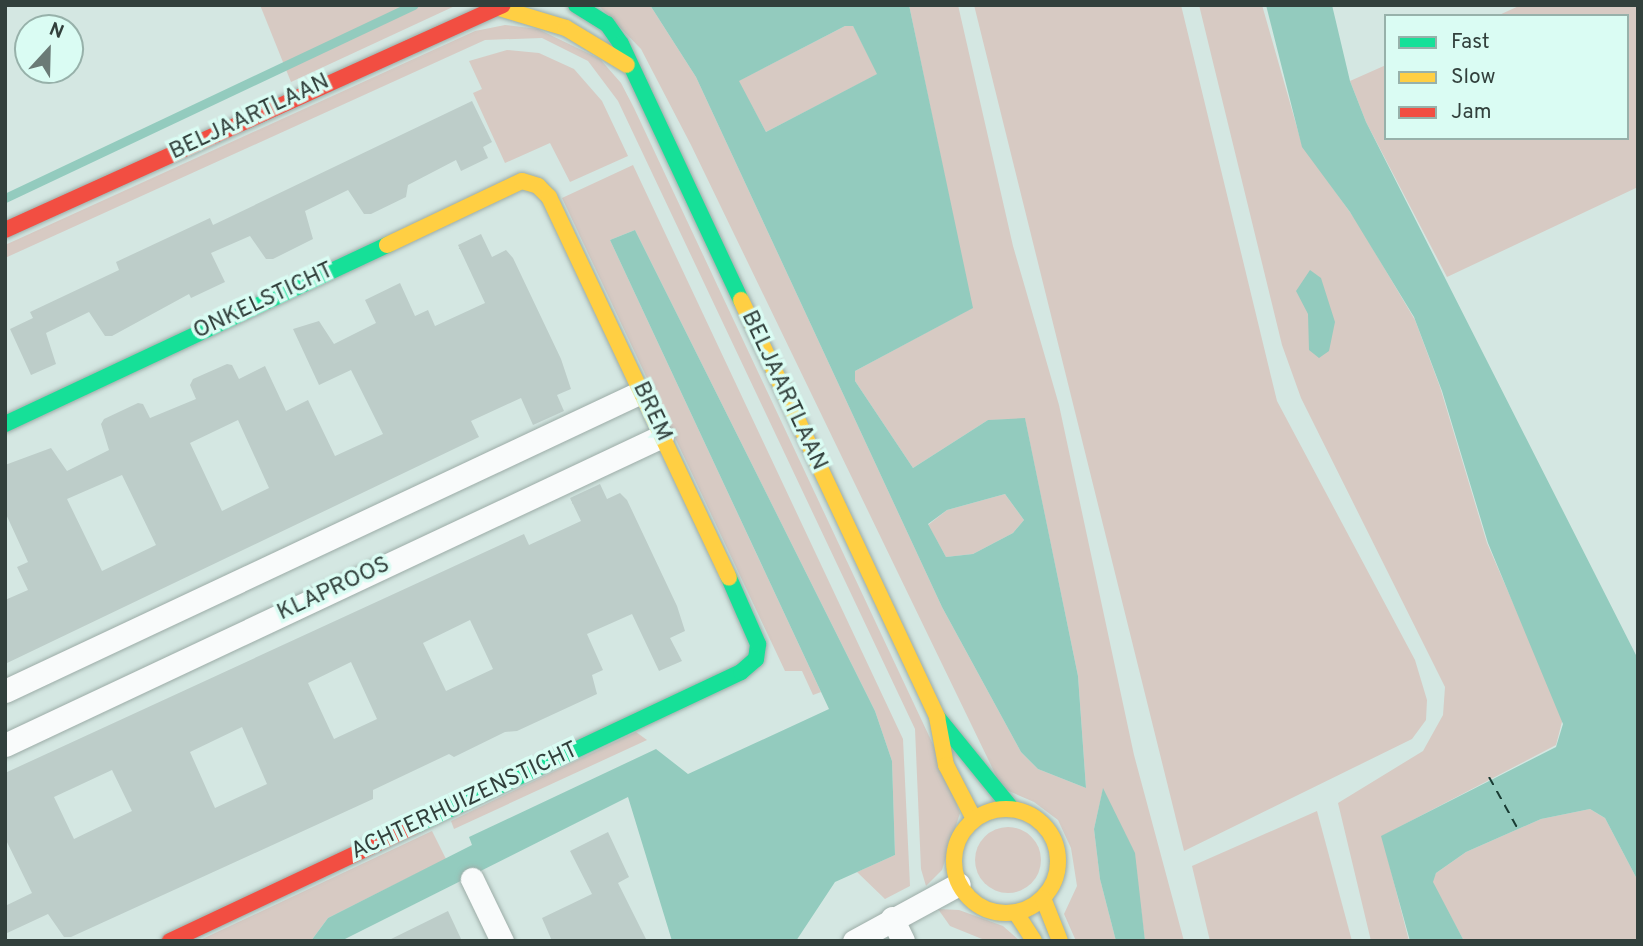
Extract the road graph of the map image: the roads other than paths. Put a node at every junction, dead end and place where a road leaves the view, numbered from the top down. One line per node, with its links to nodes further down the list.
1 (576, 5): 3 (street, BELJAARTLAAN)
2 (499, 6): 3 (street, BELJAARTLAAN); 5 (street, BELJAARTLAAN)
3 (628, 66): 11 (street, BELJAARTLAAN)
4 (522, 181): 6 (street, BREM); 7 (street, ONKELSTICHT)
5 (5, 230)
6 (641, 392): 8 (street, BREM); 10 (street, KLAPROOS)
7 (5, 424)
8 (662, 436): 9 (street, BREM); 12 (street, KLAPROOS)
9 (756, 659): 20 (street, ACHTERHUIZENSTICHT)
10 (5, 691)
11 (937, 717): 13 (street, BELJAARTLAAN); 14 (street, BELJAARTLAAN)
12 (5, 745)
13 (1012, 808): 14 (street); 17 (street)
14 (974, 819): 16 (street)
15 (472, 879): 21 (street)
16 (959, 884): 18 (street); 19 (street)
17 (1043, 898): 18 (street); 25 (street)
18 (1016, 913): 24 (street)
19 (892, 918): 22 (street); 23 (street)
20 (170, 941)
21 (502, 941)
22 (854, 941)
23 (903, 941)
24 (1034, 941)
25 (1060, 941)

